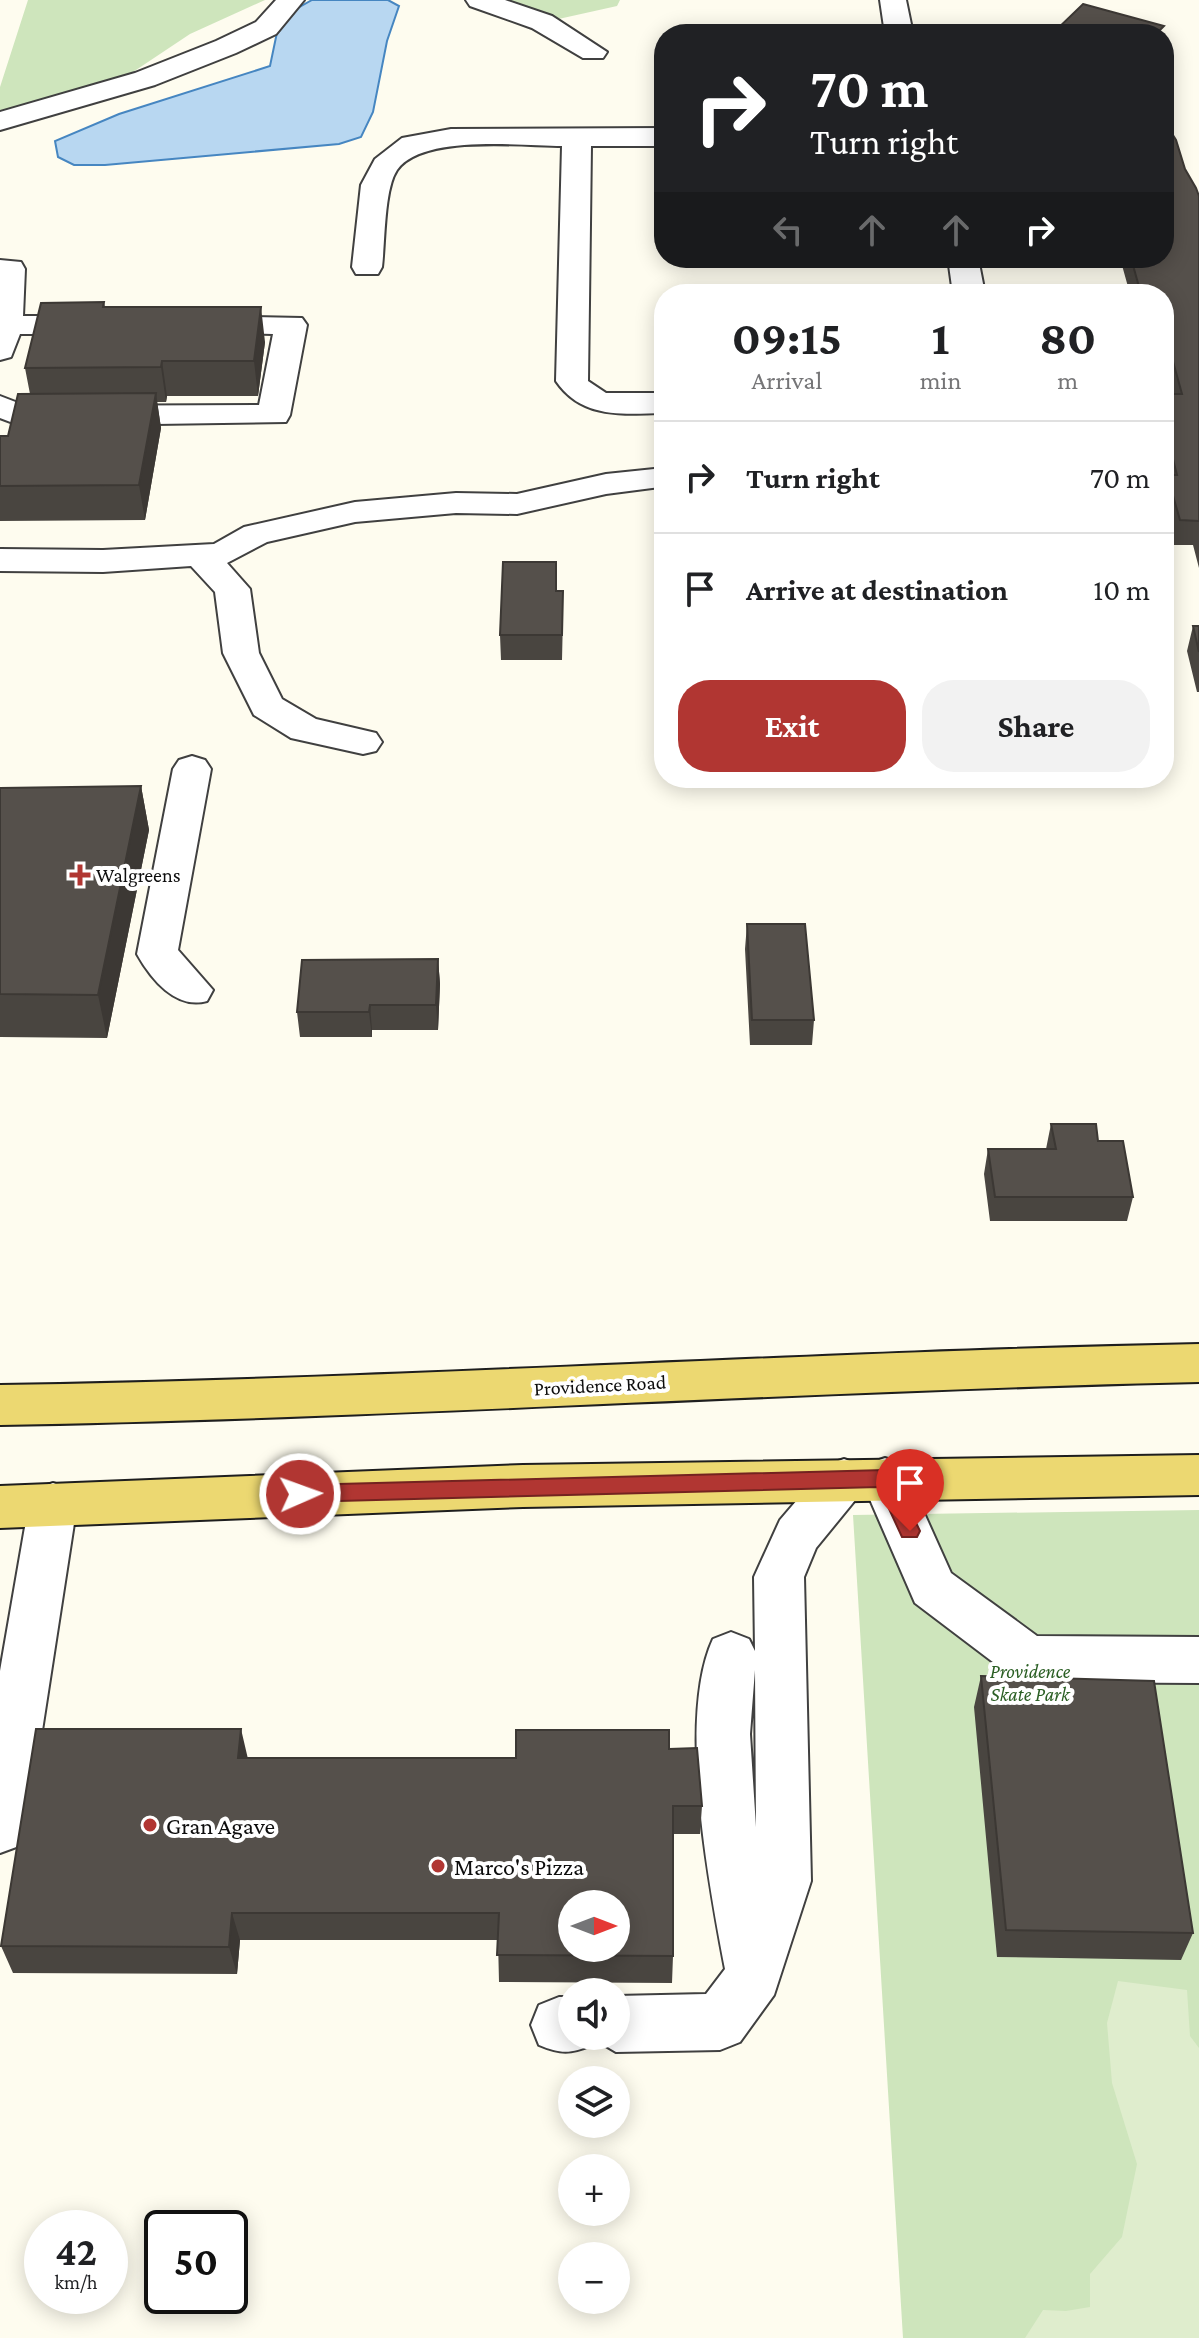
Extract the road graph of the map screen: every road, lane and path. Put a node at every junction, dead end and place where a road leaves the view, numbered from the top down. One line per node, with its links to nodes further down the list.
1 (291, 0): 6 (lane)
2 (479, 0): 5 (lane)
3 (893, 0): 4 (lane)
4 (897, 24)
5 (593, 52)
6 (0, 121)
7 (577, 137): 8 (lane); 9 (lane); 14 (lane)
8 (654, 137)
9 (367, 267)
10 (0, 269): 13 (lane)
11 (133, 325): 13 (lane)
12 (180, 325): 15 (lane)
13 (3, 337)
14 (654, 403)
15 (0, 406)
16 (654, 478): 17 (lane)
17 (200, 555): 18 (lane); 19 (lane)
18 (0, 560)
19 (363, 742)
20 (192, 769): 21 (lane)
21 (192, 990)
22 (1199, 1363): 23 (main road, Providence Road)
23 (0, 1405)
24 (1199, 1475): 25 (main road)
25 (865, 1479): 26 (main road); 28 (lane); 30 (lane)
26 (53, 1504): 27 (main road); 29 (lane)
27 (0, 1507)
28 (1199, 1660)
29 (0, 1828)
30 (630, 2024)

